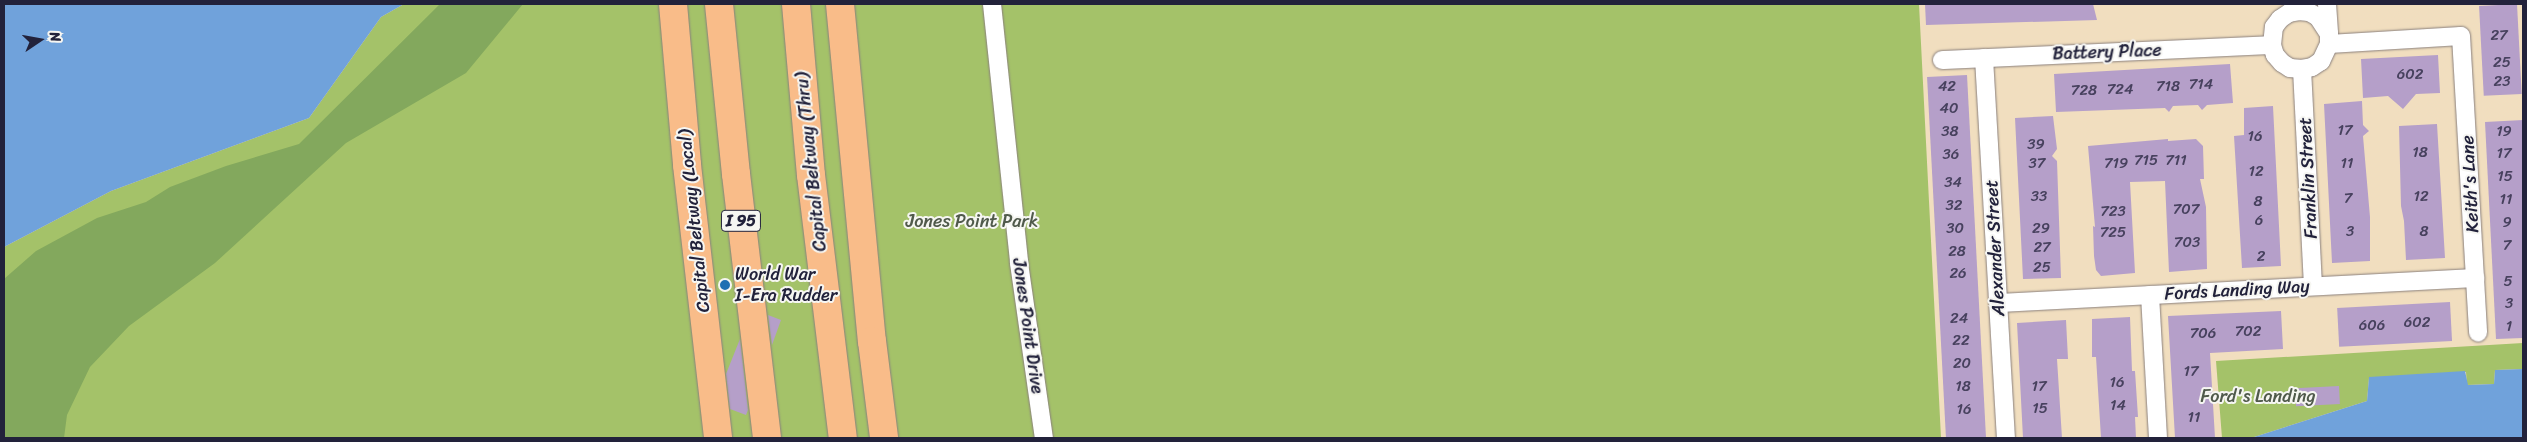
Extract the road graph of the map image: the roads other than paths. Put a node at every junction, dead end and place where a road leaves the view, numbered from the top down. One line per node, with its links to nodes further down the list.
1 (673, 4): 18 (highway, Capital Beltway (Local) / I 95)
2 (719, 4): 19 (highway, I 95)
3 (796, 4): 20 (highway, Capital Beltway (Thru))
4 (840, 4): 21 (highway)
5 (992, 4): 22 (street, Jones Point Drive)
6 (2327, 4): 8 (street)
7 (2299, 8): 8 (street); 9 (street)
8 (2329, 39): 12 (street); 13 (street, Keith's Lane)
9 (2272, 45): 10 (street, Battery Place); 12 (street)
10 (1984, 58): 11 (street, Battery Place); 16 (street, Alexander Street)
11 (1942, 60)
12 (2302, 69): 14 (street, Franklin Street)
13 (2475, 278): 14 (street, Fords Landing Way); 17 (street, Keith's Lane)
14 (2313, 286): 15 (street, Fords Landing Way)
15 (2150, 295): 16 (street, Fords Landing Way); 24 (street)
16 (1998, 303): 23 (street, Alexander Street)
17 (2478, 333)
18 (718, 438)
19 (768, 438)
20 (843, 438)
21 (884, 438)
22 (1044, 438)
23 (2006, 438)
24 (2158, 438)

